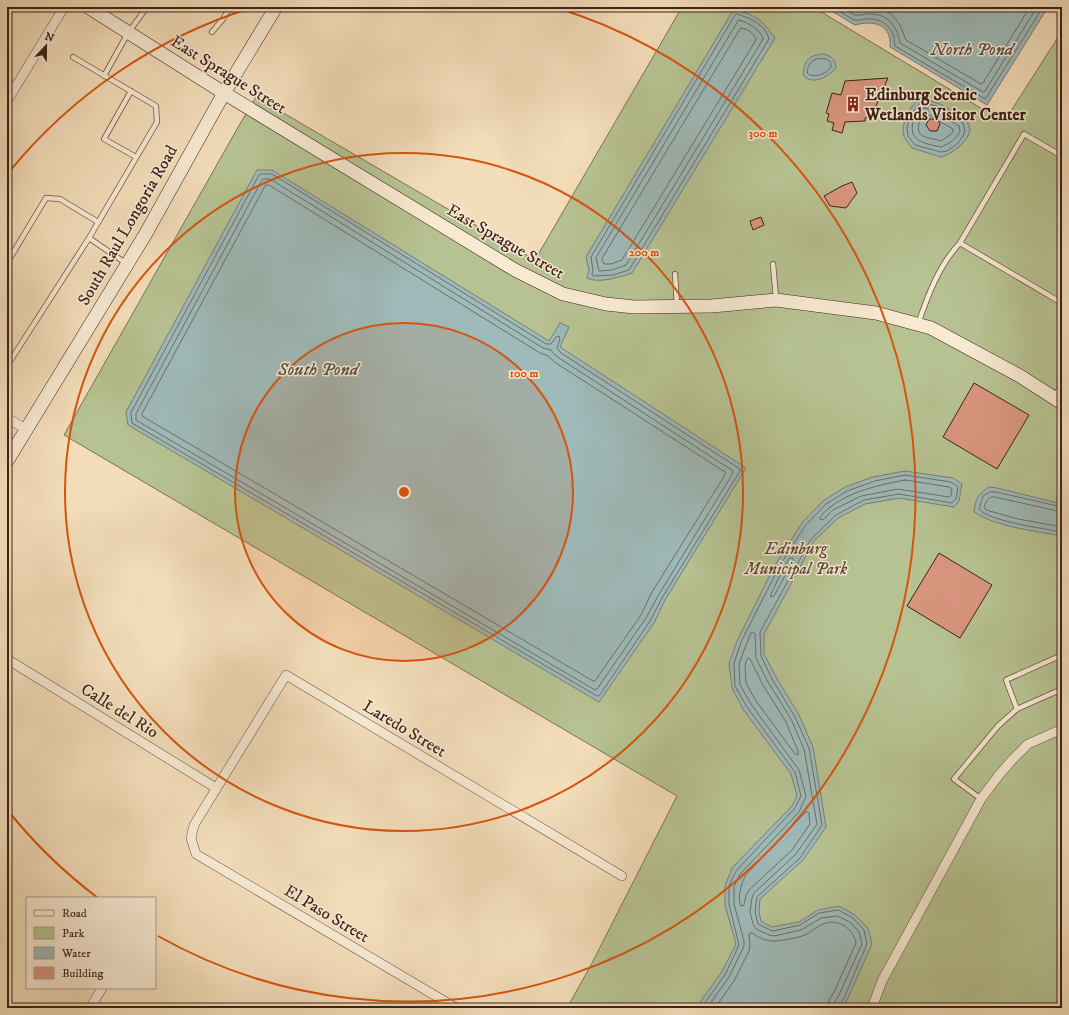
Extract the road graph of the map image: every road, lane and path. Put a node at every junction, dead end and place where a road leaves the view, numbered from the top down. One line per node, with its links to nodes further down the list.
1 (64, 7): 12 (street)
2 (88, 7): 7 (street, East Sprague Street)
3 (147, 7): 7 (lane)
4 (230, 7): 6 (lane)
5 (276, 7): 11 (street, South Raul Longoria Road)
6 (212, 32)
7 (128, 33): 9 (lane); 11 (street, East Sprague Street)
8 (73, 57): 9 (lane)
9 (104, 76): 10 (lane)
10 (131, 92): 14 (lane); 14 (lane)
11 (224, 93): 19 (street, South Raul Longoria Road); 24 (street, East Sprague Street)
12 (7, 101)
13 (1062, 156): 17 (lane)
14 (136, 157): 15 (lane)
15 (98, 222): 16 (lane); 18 (lane)
16 (89, 238): 19 (lane); 26 (lane)
17 (960, 243): 23 (lane); 25 (lane)
18 (7, 263)
19 (127, 264): 30 (street, South Raul Longoria Road)
20 (773, 264): 22 (lane)
21 (675, 274): 24 (lane)
22 (776, 300): 24 (street, East Sprague Street); 25 (street, East Sprague Street)
23 (1062, 302)
24 (677, 307)
25 (918, 324): 28 (street, East Sprague Street)
26 (7, 366)
27 (1062, 384): 28 (lane)
28 (1058, 400)
29 (7, 418): 30 (street)
30 (26, 429): 31 (street, South Raul Longoria Road)
31 (7, 461)
32 (1062, 655): 35 (lane)
33 (7, 660): 37 (street, Calle del Rio)
34 (1062, 689): 35 (lane)
35 (1017, 709): 38 (lane)
36 (1062, 729): 38 (street)
37 (216, 788): 39 (street, Laredo Street); 42 (street, El Paso Street)
38 (981, 799): 43 (street)
39 (622, 876)
40 (101, 989): 41 (street)
41 (90, 1008)
42 (456, 1008)
43 (872, 1008)

